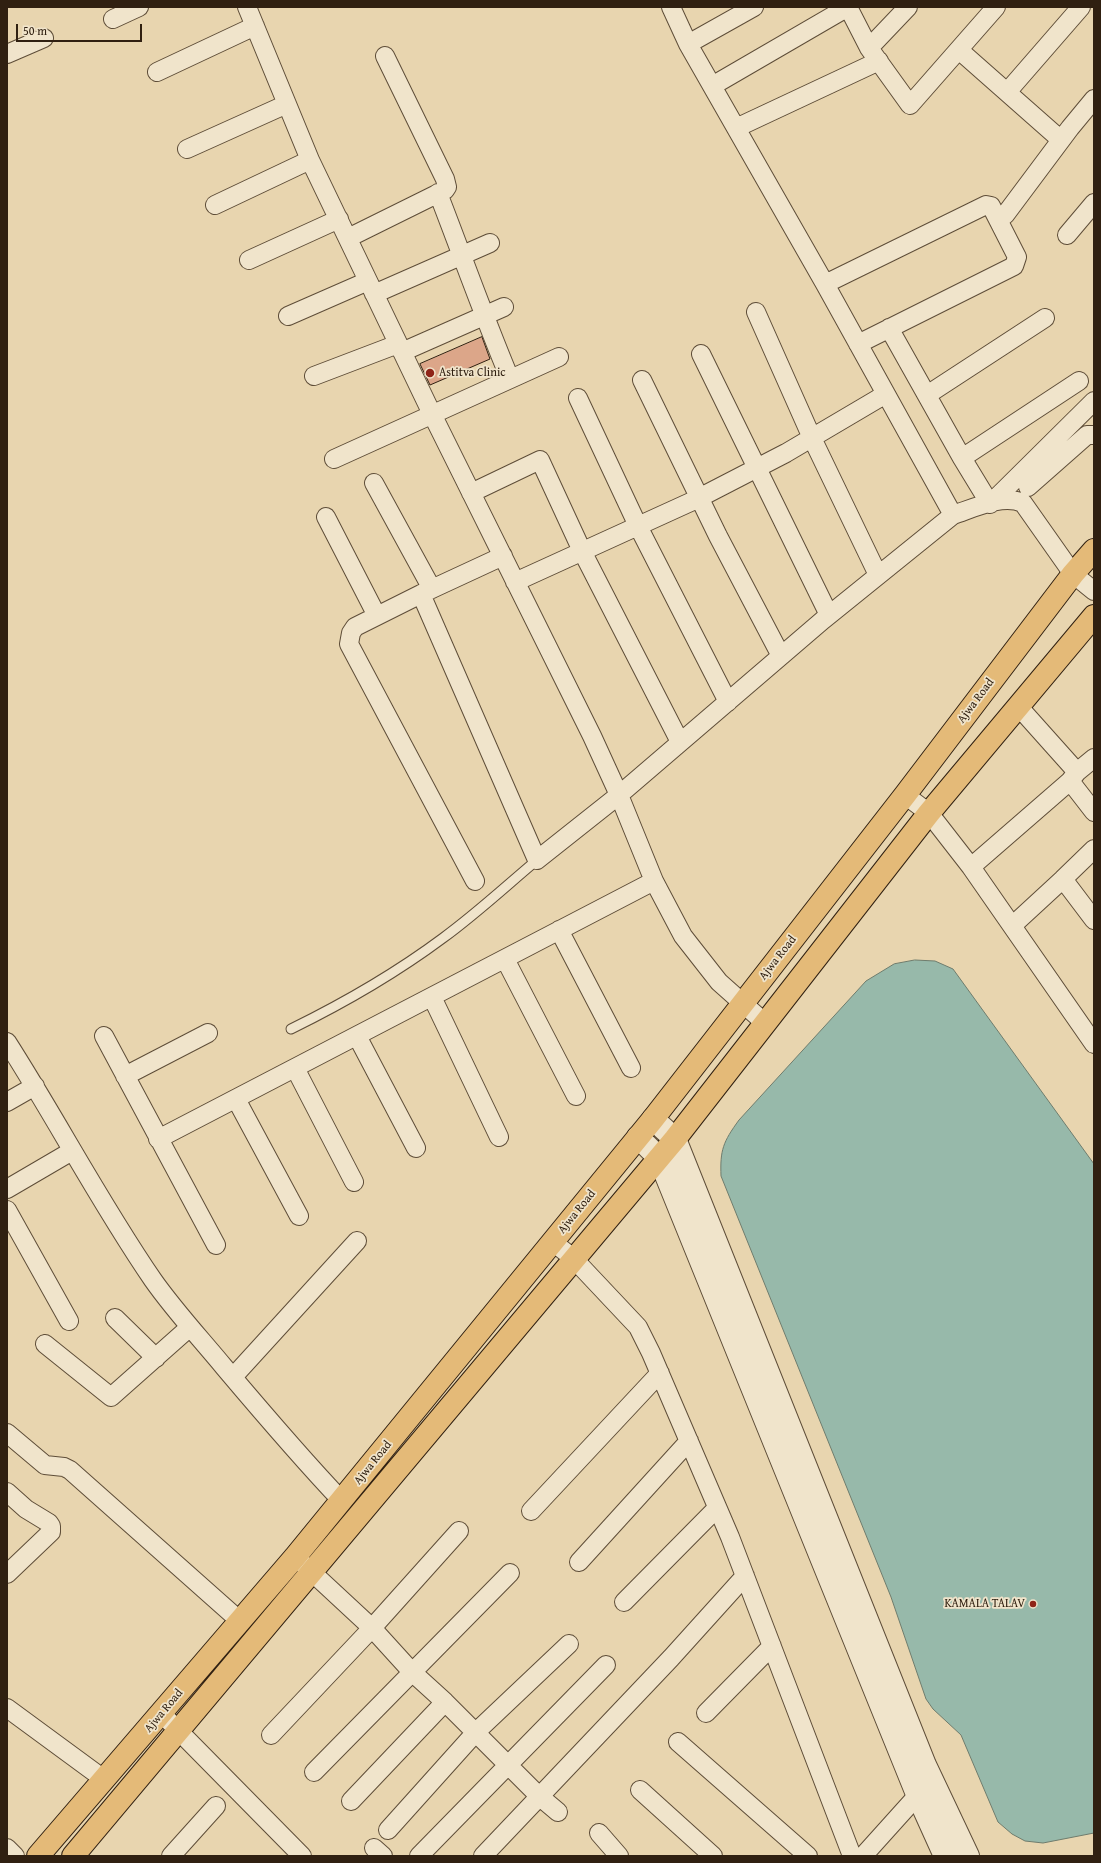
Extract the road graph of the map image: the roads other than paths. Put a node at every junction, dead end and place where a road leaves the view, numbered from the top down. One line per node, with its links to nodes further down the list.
1 (139, 7): 9 (street)
2 (247, 7): 10 (street)
3 (671, 7): 12 (street)
4 (754, 7): 12 (street)
5 (848, 7): 15 (street); 18 (street)
6 (908, 7): 15 (street)
7 (996, 7): 13 (street)
8 (1081, 7): 19 (street)
9 (113, 19)
10 (255, 26): 17 (street); 21 (street)
11 (44, 38): 14 (street)
12 (688, 44): 18 (street)
13 (959, 50): 15 (street); 19 (street)
14 (7, 54)
15 (874, 55): 22 (street)
16 (385, 56): 26 (street)
17 (157, 72)
18 (712, 86): 22 (street)
19 (1008, 91): 23 (street)
20 (1094, 99): 23 (street)
21 (287, 104): 24 (street); 25 (street)
22 (736, 128): 36 (street)
23 (1061, 140): 29 (street)
24 (187, 149)
25 (310, 160): 28 (street); 30 (street)
26 (438, 193): 32 (street); 34 (street)
27 (1094, 203): 31 (street)
28 (215, 205)
29 (1005, 215)
30 (339, 219): 32 (street); 35 (street)
31 (1067, 235)
32 (348, 238): 37 (street)
33 (490, 243): 34 (street)
34 (462, 256): 37 (street); 41 (street)
35 (249, 260)
36 (825, 284): 43 (street); 44 (street)
37 (371, 287): 40 (street); 45 (street)
38 (504, 307): 41 (street)
39 (756, 312): 58 (street)
40 (288, 316)
41 (483, 316): 45 (street); 49 (street)
42 (1045, 318): 53 (street)
43 (889, 328): 44 (street); 53 (street)
44 (858, 344): 52 (street)
45 (400, 348): 48 (street); 56 (street)
46 (701, 354): 61 (street)
47 (559, 356): 49 (street)
48 (314, 376)
49 (510, 379): 56 (street)
50 (642, 380): 65 (street)
51 (1079, 381): 59 (street)
52 (886, 394): 58 (street); 67 (street)
53 (927, 394): 59 (street)
54 (578, 398): 69 (street)
55 (1094, 401): 66 (street)
56 (432, 414): 60 (street); 64 (street)
57 (1094, 435): 63 (street)
58 (812, 438): 61 (street); 74 (street)
59 (962, 458): 66 (street)
60 (334, 459)
61 (758, 468): 65 (street); 78 (street)
62 (374, 483): 76 (street)
63 (1028, 487)
64 (471, 493): 71 (street); 72 (street)
65 (701, 497): 69 (street); 81 (street)
66 (990, 504): 67 (street); 73 (street)
67 (953, 515): 74 (street)
68 (326, 517): 79 (street)
69 (638, 526): 71 (street); 82 (street)
70 (1094, 550): 73 (main road, Ajwa Road)
71 (582, 551): 75 (street); 84 (street)
72 (503, 556): 75 (street); 76 (street)
73 (1073, 574): 77 (street); 88 (main road, Ajwa Road)
74 (878, 575): 78 (street)
75 (516, 582): 87 (street)
76 (426, 591): 79 (street); 92 (street)
77 (1094, 591)
78 (829, 615): 81 (street)
79 (377, 616): 95 (street)
80 (1094, 616): 83 (main road, Ajwa Road)
81 (781, 656): 82 (street)
82 (728, 702): 84 (street)
83 (1018, 706): 86 (street); 90 (main road, Ajwa Road)
84 (680, 742): 87 (street)
85 (1094, 758): 86 (street)
86 (1073, 777): 89 (street); 93 (street)
87 (619, 795): 92 (street); 96 (street)
88 (905, 795): 90 (street); 102 (main road, Ajwa Road)
89 (1094, 812)
90 (929, 813): 93 (street); 103 (main road, Ajwa Road)
91 (1094, 849): 94 (street)
92 (537, 860): 104 (lane)
93 (971, 867): 98 (street)
94 (1063, 879): 97 (street); 98 (street)
95 (474, 881)
96 (654, 881): 99 (street); 102 (street)
97 (1094, 920)
98 (1012, 926): 109 (street)
99 (559, 930): 100 (street); 111 (street)
100 (505, 959): 101 (street); 114 (street)
101 (432, 997): 107 (street); 118 (street)
102 (742, 1004): 103 (street); 117 (main road, Ajwa Road)
103 (765, 1023): 121 (main road, Ajwa Road)
104 (291, 1029)
105 (208, 1033): 112 (street)
106 (104, 1036): 112 (street)
107 (357, 1036): 110 (street); 122 (street)
108 (7, 1042): 113 (street)
109 (1094, 1044)
110 (295, 1068): 115 (street); 125 (street)
111 (631, 1068)
112 (124, 1076): 120 (street)
113 (35, 1086): 116 (street); 123 (street)
114 (576, 1096)
115 (236, 1099): 120 (street); 128 (street)
116 (7, 1102)
117 (653, 1119): 119 (main road, Ajwa Road); 121 (street)
118 (499, 1137)
119 (638, 1137): 124 (street); 130 (main road, Ajwa Road)
120 (158, 1139): 131 (street)
121 (675, 1139): 124 (main road, Ajwa Road); 170 (street)
122 (416, 1148)
123 (72, 1151): 126 (street); 135 (street)
124 (659, 1158): 132 (main road, Ajwa Road); 170 (street)
125 (354, 1182)
126 (7, 1189)
127 (7, 1210): 134 (street)
128 (299, 1216)
129 (357, 1241): 139 (street)
130 (553, 1242): 132 (street); 143 (main road, Ajwa Road)
131 (216, 1245)
132 (573, 1258): 138 (street); 148 (main road, Ajwa Road)
133 (115, 1318): 137 (street)
134 (68, 1321)
135 (190, 1327): 137 (street); 139 (street)
136 (46, 1344): 137 (street)
137 (156, 1358)
138 (660, 1372): 141 (street); 145 (street)
139 (233, 1378): 143 (street)
140 (7, 1433): 153 (street)
141 (689, 1441): 144 (street); 147 (street)
142 (7, 1492): 149 (street)
143 (342, 1501): 148 (main road, Ajwa Road)
144 (717, 1508): 151 (street); 152 (street)
145 (531, 1511)
146 (459, 1531): 154 (street)
147 (579, 1562)
148 (303, 1564): 153 (main road, Ajwa Road); 154 (street); 163 (main road, Ajwa Road)
149 (9, 1568)
150 (510, 1573): 158 (street)
151 (745, 1576): 156 (street); 172 (street)
152 (624, 1602)
153 (240, 1621): 162 (main road, Ajwa Road)
154 (372, 1628): 158 (street); 165 (street)
155 (569, 1644): 164 (street)
156 (772, 1646): 161 (street); 189 (street)
157 (606, 1665): 167 (street)
158 (412, 1672): 159 (street); 168 (street)
159 (445, 1702): 164 (street); 173 (street)
160 (7, 1708): 169 (street)
161 (706, 1713)
162 (162, 1714): 163 (street); 169 (main road, Ajwa Road)
163 (178, 1730): 181 (main road, Ajwa Road); 183 (street)
164 (476, 1732): 167 (street); 176 (street)
165 (271, 1735)
166 (678, 1742): 188 (street)
167 (510, 1765): 172 (street); 184 (street)
168 (314, 1772)
169 (105, 1780): 180 (main road, Ajwa Road)
170 (925, 1787): 190 (street); 191 (street); 192 (street)
171 (640, 1790): 187 (street)
172 (539, 1796): 175 (street); 185 (street)
173 (351, 1801)
174 (216, 1806): 182 (street)
175 (558, 1812)
176 (388, 1830)
177 (600, 1833): 186 (street)
178 (7, 1848): 179 (street)
179 (15, 1856)
180 (38, 1856)
181 (73, 1856)
182 (171, 1856)
183 (302, 1856)
184 (419, 1856)
185 (483, 1856)
186 (619, 1856)
187 (713, 1856)
188 (808, 1856)
189 (852, 1856)
190 (863, 1856)
191 (945, 1856)
192 (968, 1856)

